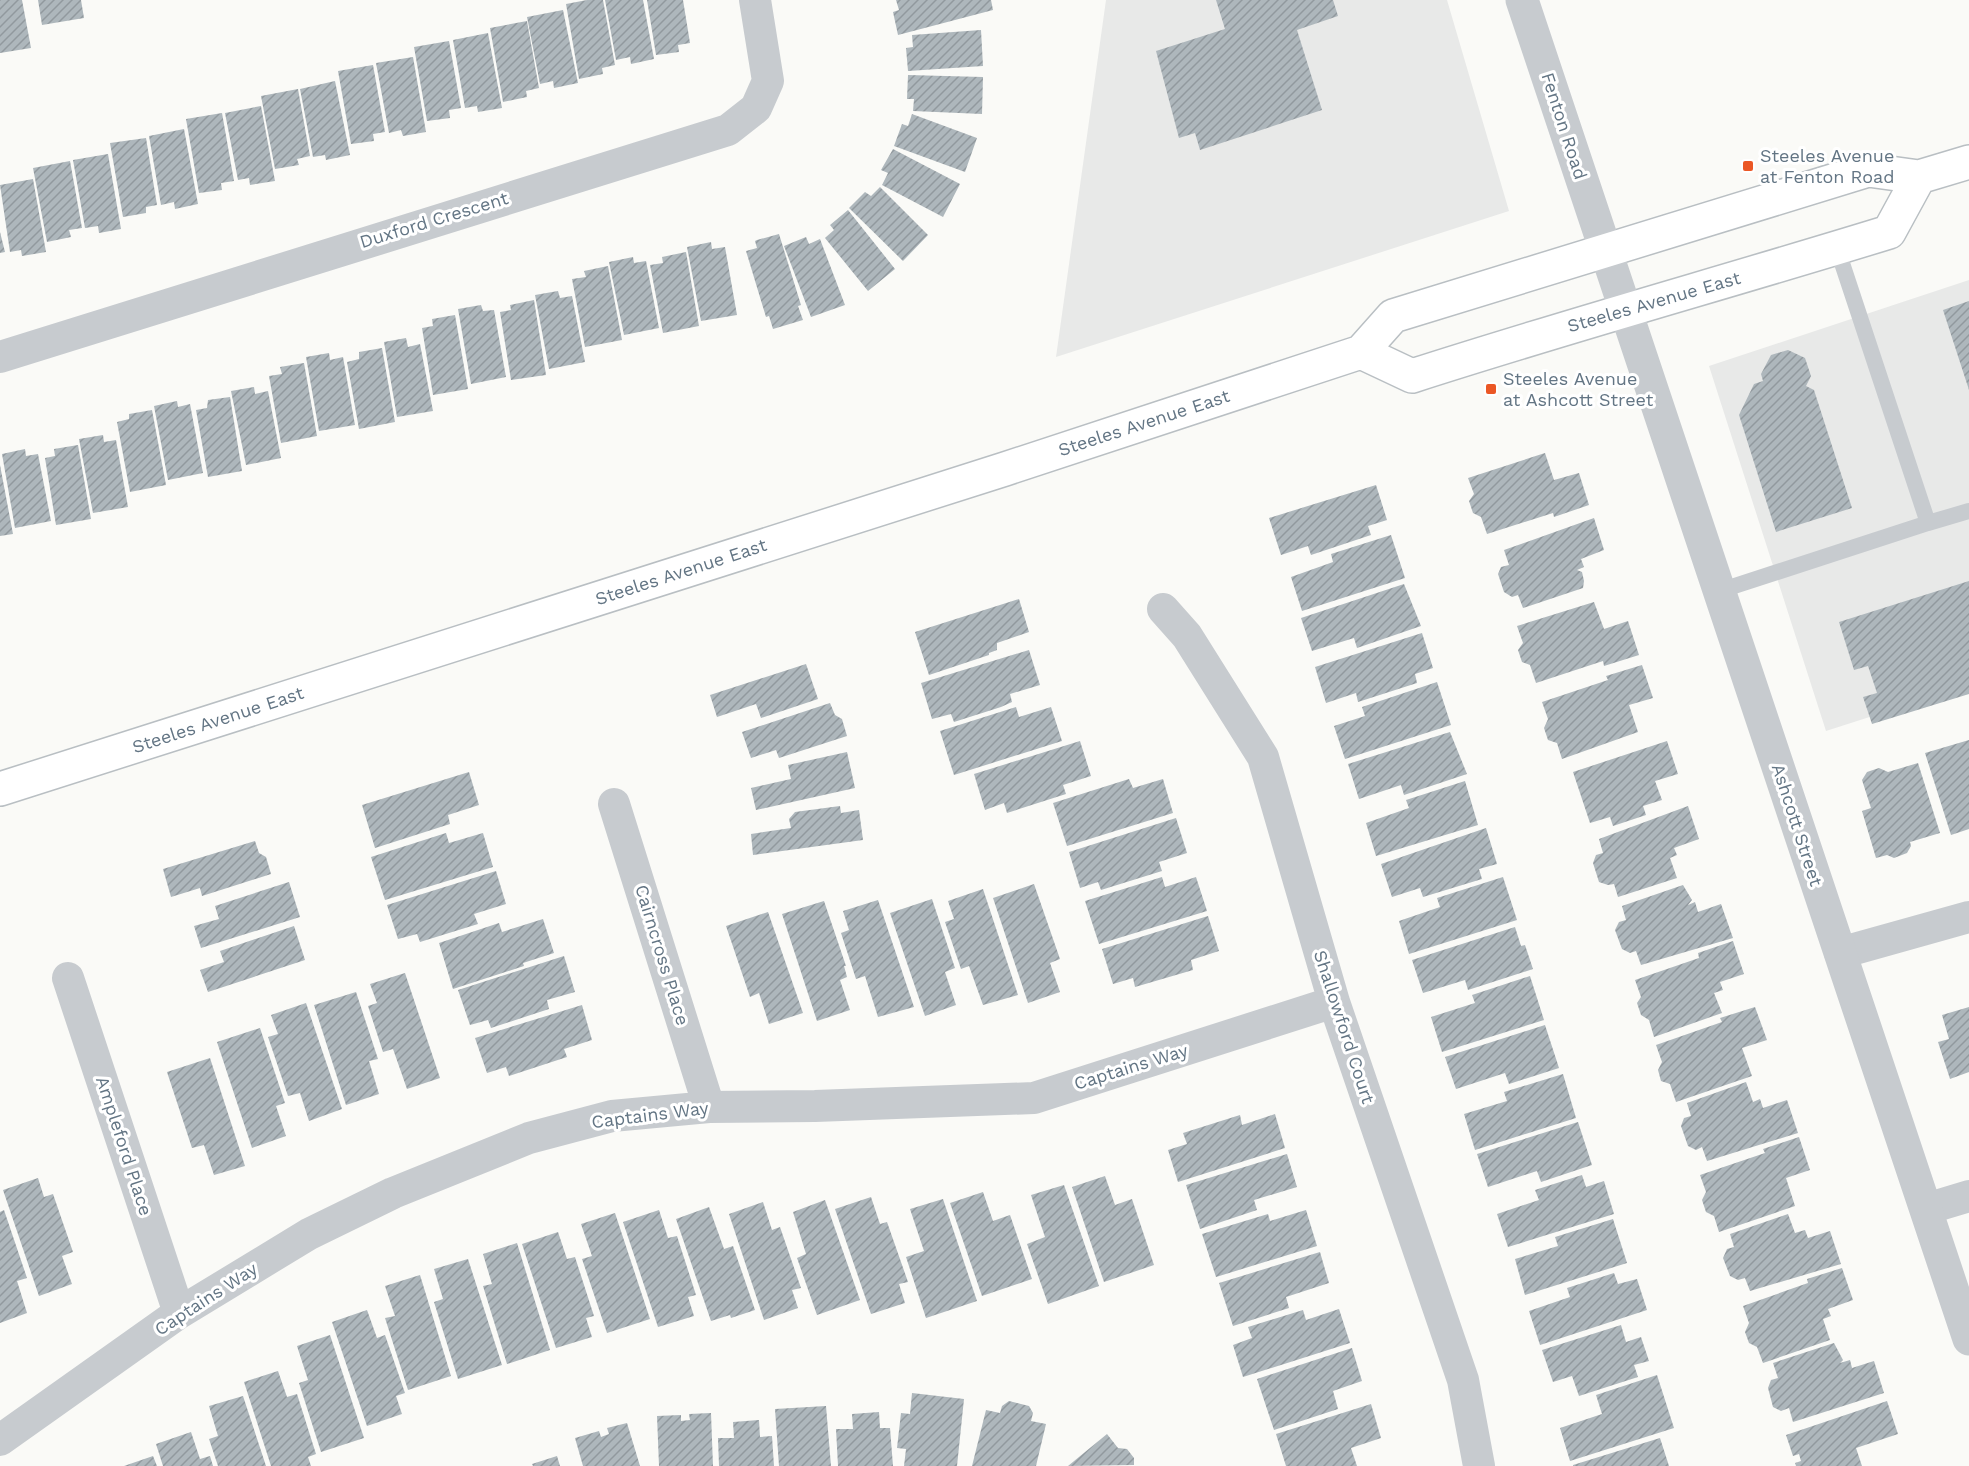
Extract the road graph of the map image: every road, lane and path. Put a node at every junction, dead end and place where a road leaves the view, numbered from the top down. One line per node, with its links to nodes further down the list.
1 (755, 0): 9 (street, Duxford Crescent)
2 (1522, 0): 6 (street, Fenton Road)
3 (1969, 162): 4 (main road)
4 (1919, 177): 5 (main road, Steeles Avenue East); 6 (main road)
5 (1838, 248): 7 (main road, Steeles Avenue East); 11 (lane)
6 (1606, 251): 7 (street, Fenton Road); 8 (main road)
7 (1626, 311): 8 (main road, Steeles Avenue East); 12 (street, Ashcott Street)
8 (1361, 352): 14 (main road, Steeles Avenue East)
9 (0, 357)
10 (1969, 511): 11 (lane)
11 (1928, 524): 12 (lane)
12 (1719, 591): 17 (street, Ashcott Street)
13 (1163, 609): 19 (street, Shallowford Court)
14 (0, 789)
15 (614, 804): 20 (street, Cairncross Place)
16 (1969, 917): 17 (street)
17 (1840, 953): 22 (street, Ashcott Street)
18 (68, 978): 23 (street, Ampleford Place)
19 (1334, 1002): 20 (street, Captains Way); 26 (street, Shallowford Court)
20 (709, 1107): 23 (street, Captains Way)
21 (1969, 1196): 22 (street)
22 (1926, 1209): 24 (street, Ashcott Street)
23 (179, 1313): 25 (street, Captains Way)
24 (1969, 1339)
25 (0, 1440)
26 (1479, 1466)

